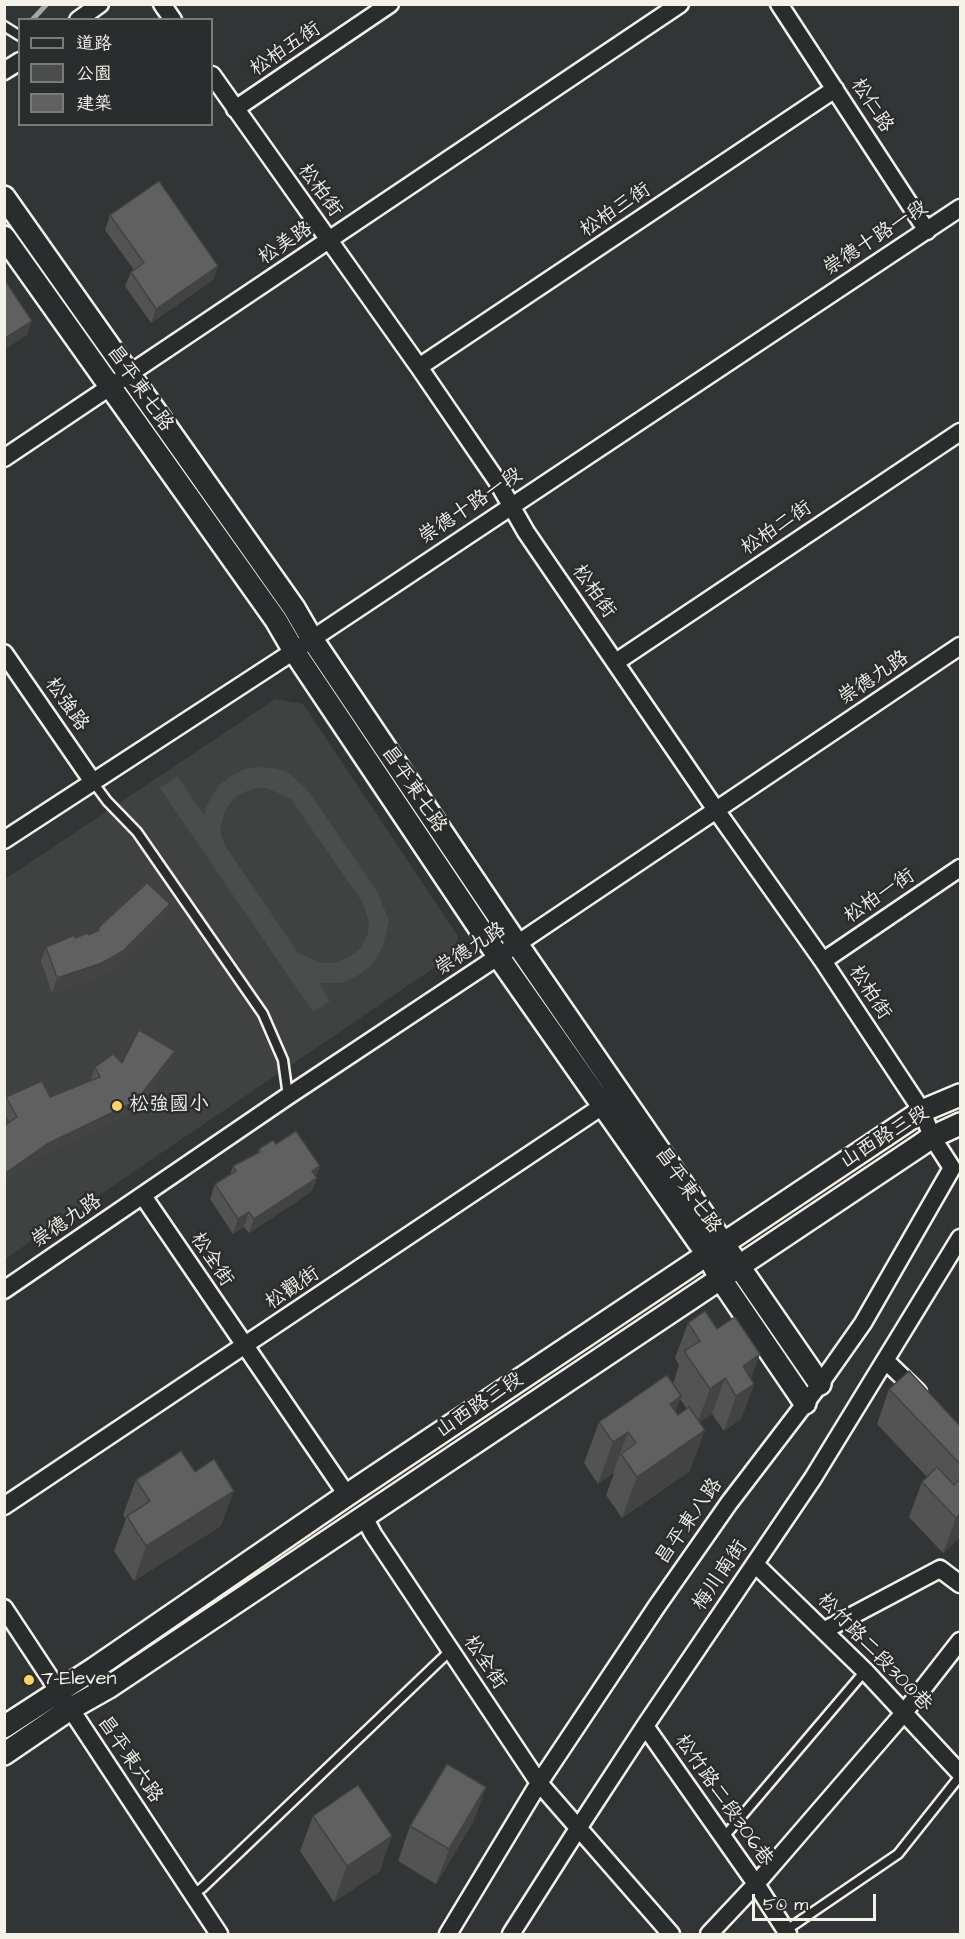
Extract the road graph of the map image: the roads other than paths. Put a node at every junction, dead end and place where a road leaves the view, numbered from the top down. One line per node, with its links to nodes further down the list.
1 (100, 4): 6 (street)
2 (162, 4): 7 (street)
3 (390, 4): 14 (street, 松柏五街)
4 (680, 4): 19 (street, 松美路)
5 (779, 4): 13 (street, 松仁路)
6 (81, 18)
7 (172, 18)
8 (4, 26): 9 (lane)
9 (18, 35)
10 (18, 61): 11 (street)
11 (4, 71)
12 (213, 76): 14 (street, 松柏街)
13 (835, 89): 17 (street, 松仁路); 20 (street, 松柏三街)
14 (235, 109): 19 (street, 松柏街)
15 (4, 197): 21 (street, 昌平東七路)
16 (960, 208): 17 (street, 崇德十路一段)
17 (927, 231): 24 (street, 崇德十路一段)
18 (4, 237): 21 (street, 昌平東七路)
19 (328, 240): 20 (street, 松柏街); 21 (street, 松美路)
20 (419, 367): 24 (street, 松柏街)
21 (120, 381): 23 (street, 松美路); 25 (street, 昌平東七路); 27 (street, 昌平東七路)
22 (960, 432): 29 (street, 松柏二街)
23 (4, 458)
24 (511, 506): 25 (street, 崇德十路一段); 29 (street, 松柏街)
25 (312, 639): 27 (street, 崇德十路一段); 34 (street, 昌平東七路)
26 (960, 646): 31 (street, 崇德九路)
27 (294, 651): 30 (street, 崇德十路一段); 35 (street, 昌平東七路)
28 (4, 653): 30 (street, 松強路)
29 (616, 662): 31 (street, 松柏街)
30 (93, 782): 32 (street, 崇德十路一段); 38 (lane)
31 (716, 810): 34 (street, 崇德九路); 36 (street, 松柏街)
32 (4, 840)
33 (960, 868): 36 (street, 松柏一街)
34 (517, 944): 35 (street, 崇德九路); 45 (street, 昌平東七路)
35 (498, 956): 38 (street, 崇德九路); 39 (street, 昌平東七路)
36 (823, 961): 40 (street, 松柏街)
37 (960, 1095): 40 (street, 山西路三段)
38 (288, 1096): 43 (street, 崇德九路)
39 (603, 1105): 45 (street, 昌平東七路); 49 (street, 松觀街)
40 (922, 1111): 42 (street, 松柏街); 45 (street, 山西路三段)
41 (960, 1124): 42 (street, 山西路三段)
42 (932, 1137): 46 (street, 山西路三段); 51 (street, 昌平東八路)
43 (142, 1196): 48 (street, 崇德九路); 49 (street, 松全街)
44 (960, 1238): 50 (street, 梅川南街)
45 (715, 1249): 46 (street, 昌平東七路); 47 (street, 昌平東七路); 54 (street, 山西路三段)
46 (740, 1265): 47 (street, 山西路三段); 51 (street, 昌平東七路)
47 (720, 1278): 53 (street, 昌平東七路); 56 (street, 山西路三段)
48 (4, 1290)
49 (244, 1346): 54 (street, 松全街); 55 (street, 松觀街)
50 (886, 1361): 52 (street); 57 (street, 梅川南街)
51 (820, 1384): 53 (street, 昌平東八路)
52 (928, 1402)
53 (805, 1403): 70 (street, 昌平東八路)
54 (347, 1495): 64 (street, 山西路三段)
55 (4, 1506)
56 (363, 1515): 62 (street, 松全街); 64 (street, 山西路三段)
57 (755, 1564): 60 (street, 松竹路二段300巷); 66 (street, 梅川南街)
58 (960, 1584): 60 (street)
59 (4, 1608): 64 (street, 昌平東六路)
60 (825, 1630): 63 (street, 松竹路二段300巷)
61 (960, 1641): 65 (street)
62 (451, 1650): 70 (street, 松全街); 74 (lane)
63 (865, 1671): 65 (street, 松竹路二段300巷); 72 (lane)
64 (64, 1700): 67 (street, 山西路三段); 68 (street, 山西路三段); 74 (street, 昌平東六路)
65 (903, 1714): 69 (street, 松竹路二段300巷); 73 (street)
66 (645, 1726): 71 (street, 梅川南街); 72 (street, 松竹路二段306巷)
67 (4, 1727)
68 (4, 1754)
69 (960, 1774): 75 (lane, 松竹路二段306巷)
70 (539, 1783): 71 (street, 松全街); 77 (street, 昌平東八路)
71 (579, 1827): 78 (street, 梅川南街); 79 (street, 松全街)
72 (723, 1838): 73 (street, 松竹路二段306巷)
73 (756, 1884): 75 (street, 松竹路二段306巷); 80 (street)
74 (192, 1894): 76 (street, 昌平東六路)
75 (787, 1933)
76 (219, 1935)
77 (448, 1935)
78 (511, 1935)
79 (671, 1935)
80 (709, 1935)

